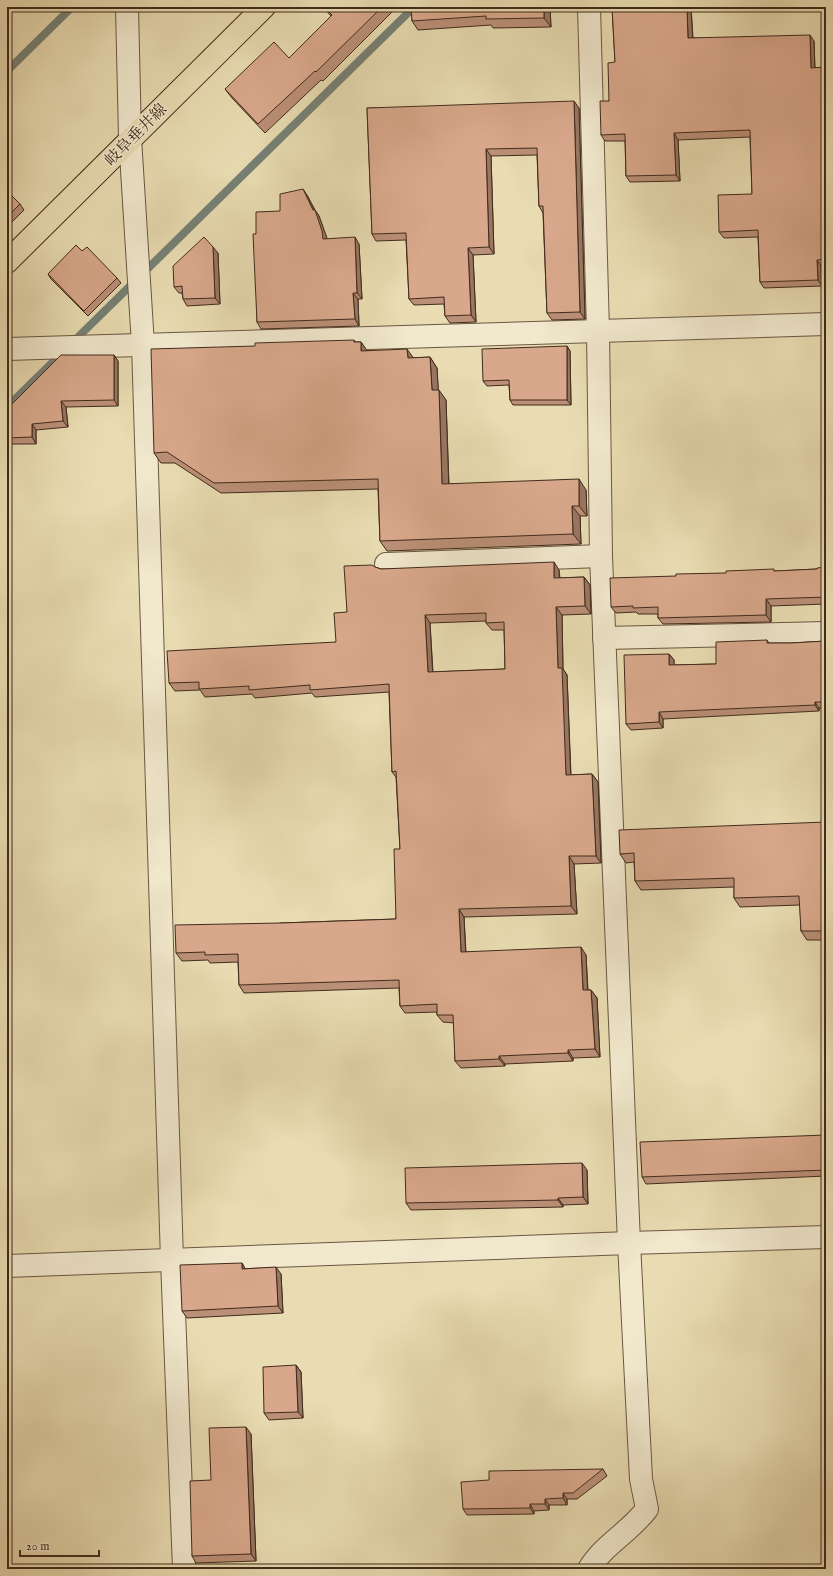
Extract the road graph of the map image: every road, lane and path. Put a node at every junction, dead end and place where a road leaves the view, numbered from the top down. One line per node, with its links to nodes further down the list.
1 (127, 7): 4 (street)
2 (264, 7): 4 (main road, 岐阜垂井線)
3 (589, 7): 7 (street)
4 (130, 138): 5 (main road, 岐阜垂井線); 8 (street)
5 (7, 262)
6 (826, 324): 7 (street)
7 (598, 331): 8 (street); 10 (street)
8 (143, 346): 9 (street); 16 (street)
9 (7, 349)
10 (601, 556): 11 (street); 13 (street)
11 (386, 564)
12 (826, 633): 13 (street)
13 (604, 638): 15 (street)
14 (826, 1237): 15 (street)
15 (629, 1243): 16 (street); 19 (street)
16 (172, 1260): 17 (street); 18 (street)
17 (7, 1266)
18 (184, 1569)
19 (589, 1569)

